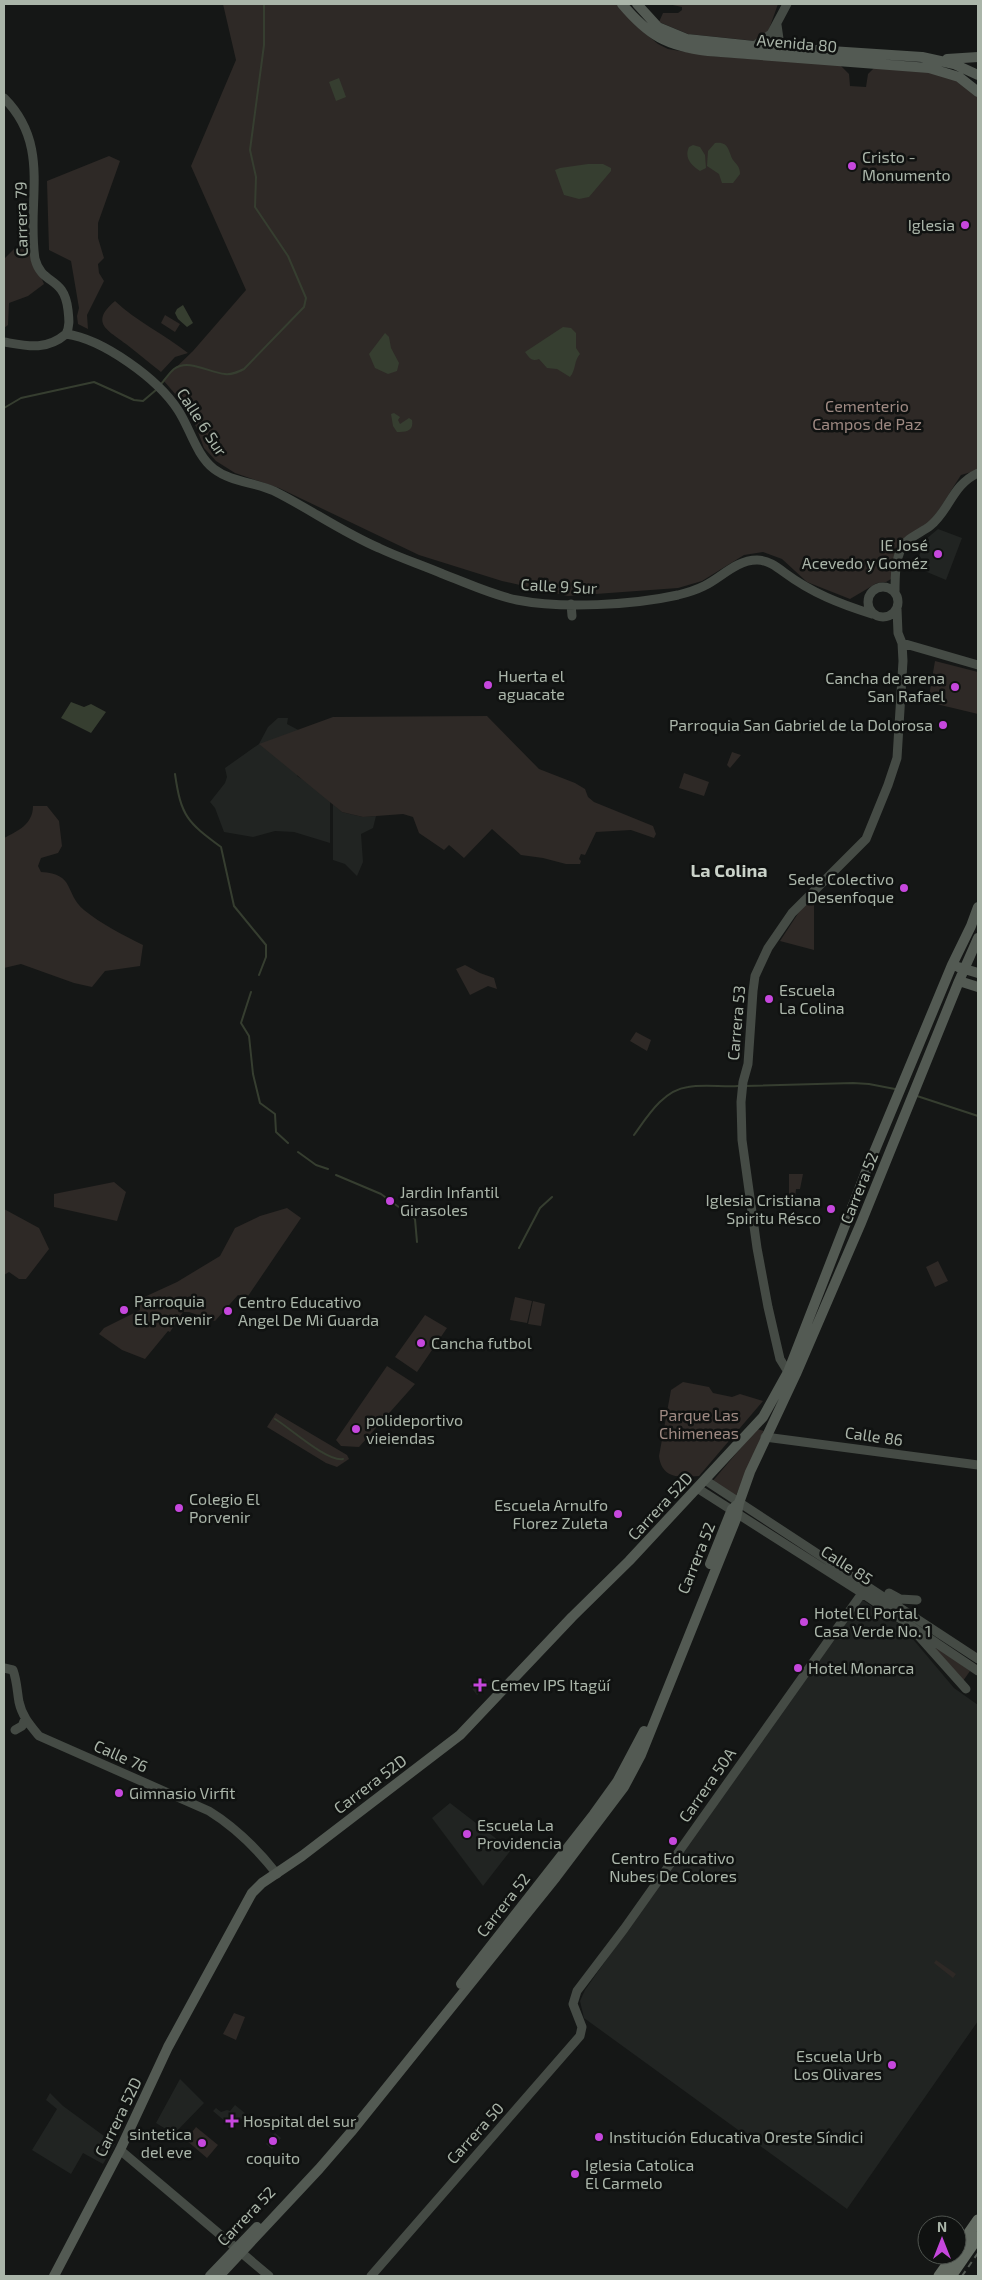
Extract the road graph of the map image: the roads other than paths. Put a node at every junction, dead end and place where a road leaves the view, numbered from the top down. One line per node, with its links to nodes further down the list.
1 (622, 4): 10 (main road, Avenida 80)
2 (637, 4): 5 (main road, Avenida 80)
3 (787, 4): 4 (street)
4 (776, 23): 5 (street); 6 (street)
5 (754, 46): 6 (main road, Avenida 80)
6 (784, 48): 8 (main road, Avenida 80)
7 (978, 57): 8 (main road)
8 (938, 60): 9 (main road, Avenida 80)
9 (978, 75)
10 (978, 92)
11 (4, 98): 12 (street, Carrera 79)
12 (66, 334): 13 (street); 15 (street, Calle 6 Sur)
13 (4, 342)
14 (978, 473): 16 (street)
15 (236, 480): 18 (street, Calle 9 Sur)
16 (893, 587): 17 (street); 20 (street)
17 (868, 598): 19 (street); 21 (street)
18 (571, 604): 19 (street, Calle 9 Sur); 22 (street)
19 (854, 608): 21 (street, Calle 9 Sur)
20 (897, 609): 23 (street); 24 (street, Carrera 53)
21 (872, 614): 23 (street)
22 (572, 616)
23 (884, 618): 24 (street)
24 (898, 629): 25 (street, Carrera 53)
25 (902, 643): 26 (street); 34 (street, Carrera 53)
26 (978, 665)
27 (978, 907): 29 (main road, Carrera 52)
28 (978, 938): 30 (main road, Carrera 52)
29 (952, 965): 30 (main road); 34 (main road, Carrera 52)
30 (964, 968): 31 (main road); 32 (main road, Carrera 52)
31 (978, 973)
32 (959, 981): 33 (main road); 35 (main road, Carrera 52)
33 (978, 986)
34 (788, 1372): 37 (main road, Carrera 52D)
35 (765, 1437): 36 (street, Calle 86); 38 (main road, Carrera 52)
36 (978, 1465)
37 (701, 1484): 38 (street, Calle 85); 50 (main road, Carrera 52D)
38 (736, 1509): 39 (street, Calle 85); 41 (street, Calle 85); 56 (main road, Carrera 52)
39 (863, 1582): 40 (street, Calle 85); 41 (street, Carrera 50A)
40 (876, 1590): 41 (street); 42 (street); 44 (street, Calle 85)
41 (862, 1592): 43 (street, Calle 85); 51 (street, Carrera 50A)
42 (917, 1600)
43 (906, 1622): 46 (street, Calle 85); 47 (street)
44 (978, 1659)
45 (4, 1668): 48 (street, Calle 76)
46 (978, 1671)
47 (966, 1689)
48 (25, 1719): 49 (street); 50 (street, Calle 76)
49 (16, 1730)
50 (277, 1874): 52 (main road, Carrera 52D)
51 (574, 2004): 63 (street, Carrera 50)
52 (120, 2150): 56 (street); 59 (main road, Carrera 52D)
53 (978, 2220): 54 (highway)
54 (967, 2236)
55 (978, 2237): 66 (highway)
56 (239, 2250): 60 (main road, Carrera 52); 61 (main road, Carrera 52); 62 (street)
57 (946, 2265): 64 (highway)
58 (951, 2265): 65 (highway)
59 (54, 2276)
60 (210, 2276)
61 (219, 2276)
62 (269, 2276)
63 (371, 2276)
64 (938, 2276)
65 (945, 2276)
66 (951, 2276)

